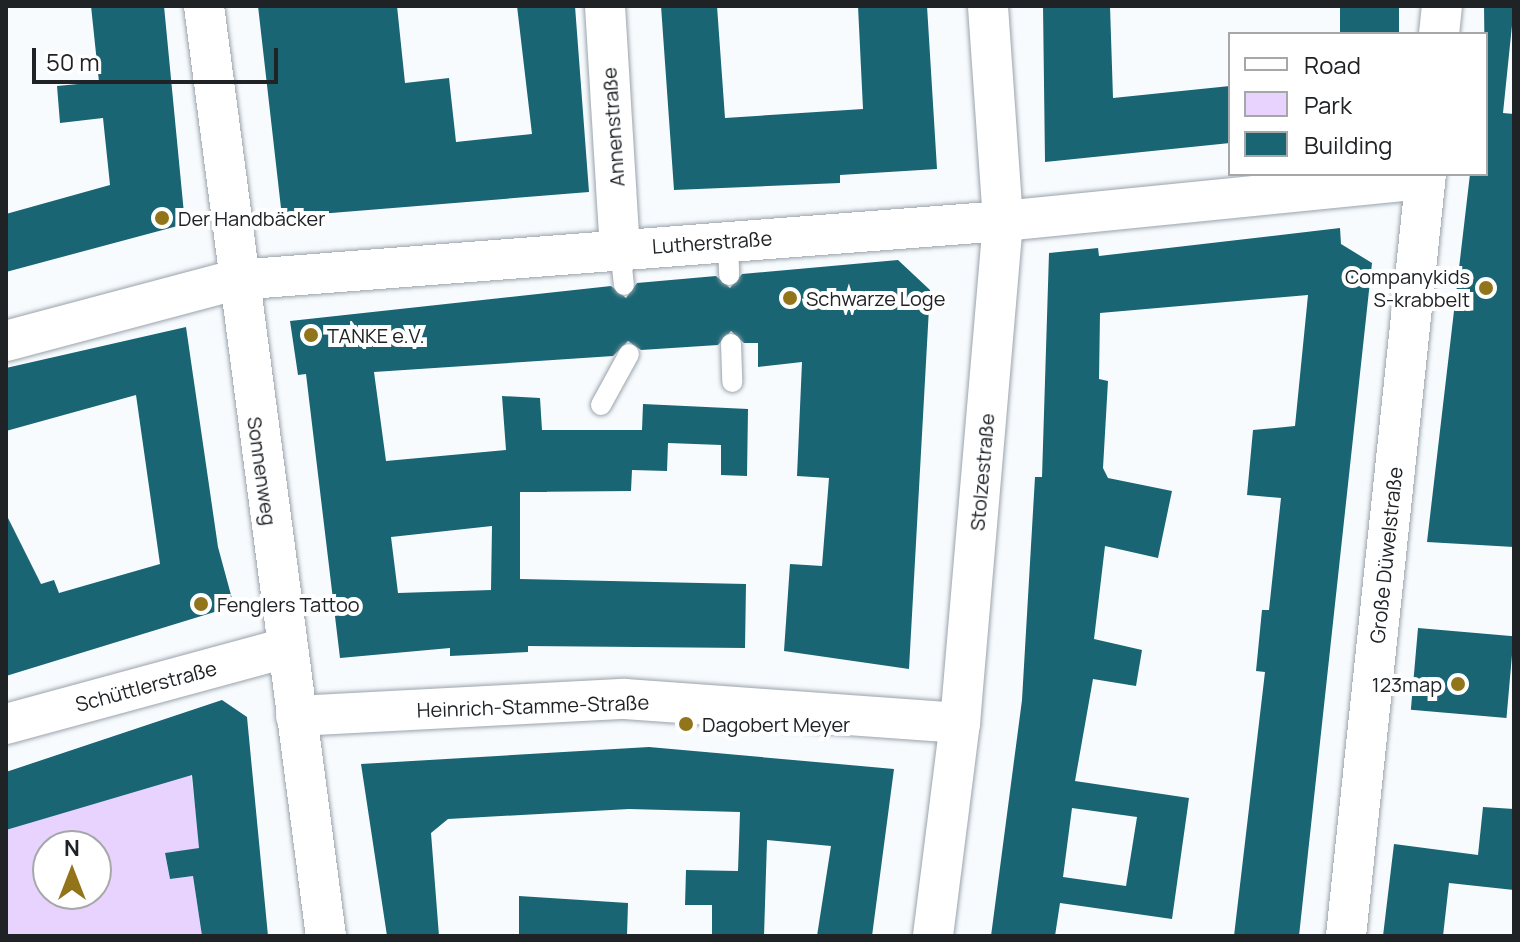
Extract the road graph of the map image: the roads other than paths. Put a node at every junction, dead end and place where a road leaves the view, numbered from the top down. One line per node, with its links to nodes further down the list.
1 (204, 6): 9 (street, Sonnenweg)
2 (605, 6): 8 (street, Annenstraße)
3 (988, 6): 7 (street, Stolzestraße)
4 (1442, 6): 5 (street)
5 (1439, 32)
6 (1425, 177): 7 (street, Lutherstraße); 21 (street, Große Düwelstraße)
7 (1003, 221): 8 (street, Lutherstraße); 17 (street, Stolzestraße)
8 (622, 266): 9 (street, Lutherstraße)
9 (236, 280): 10 (street, Lutherstraße); 15 (street, Sonnenweg)
10 (6, 341)
11 (731, 344): 13 (lane)
12 (629, 354): 14 (lane)
13 (732, 382)
14 (601, 405)
15 (285, 648): 16 (street, Sonnenweg); 18 (street, Schüttlerstraße)
16 (296, 716): 17 (street, Heinrich-Stamme-Straße); 19 (street, Sonnenweg)
17 (960, 723): 20 (street, Stolzestraße)
18 (6, 724)
19 (326, 936)
20 (933, 936)
21 (1346, 936)

